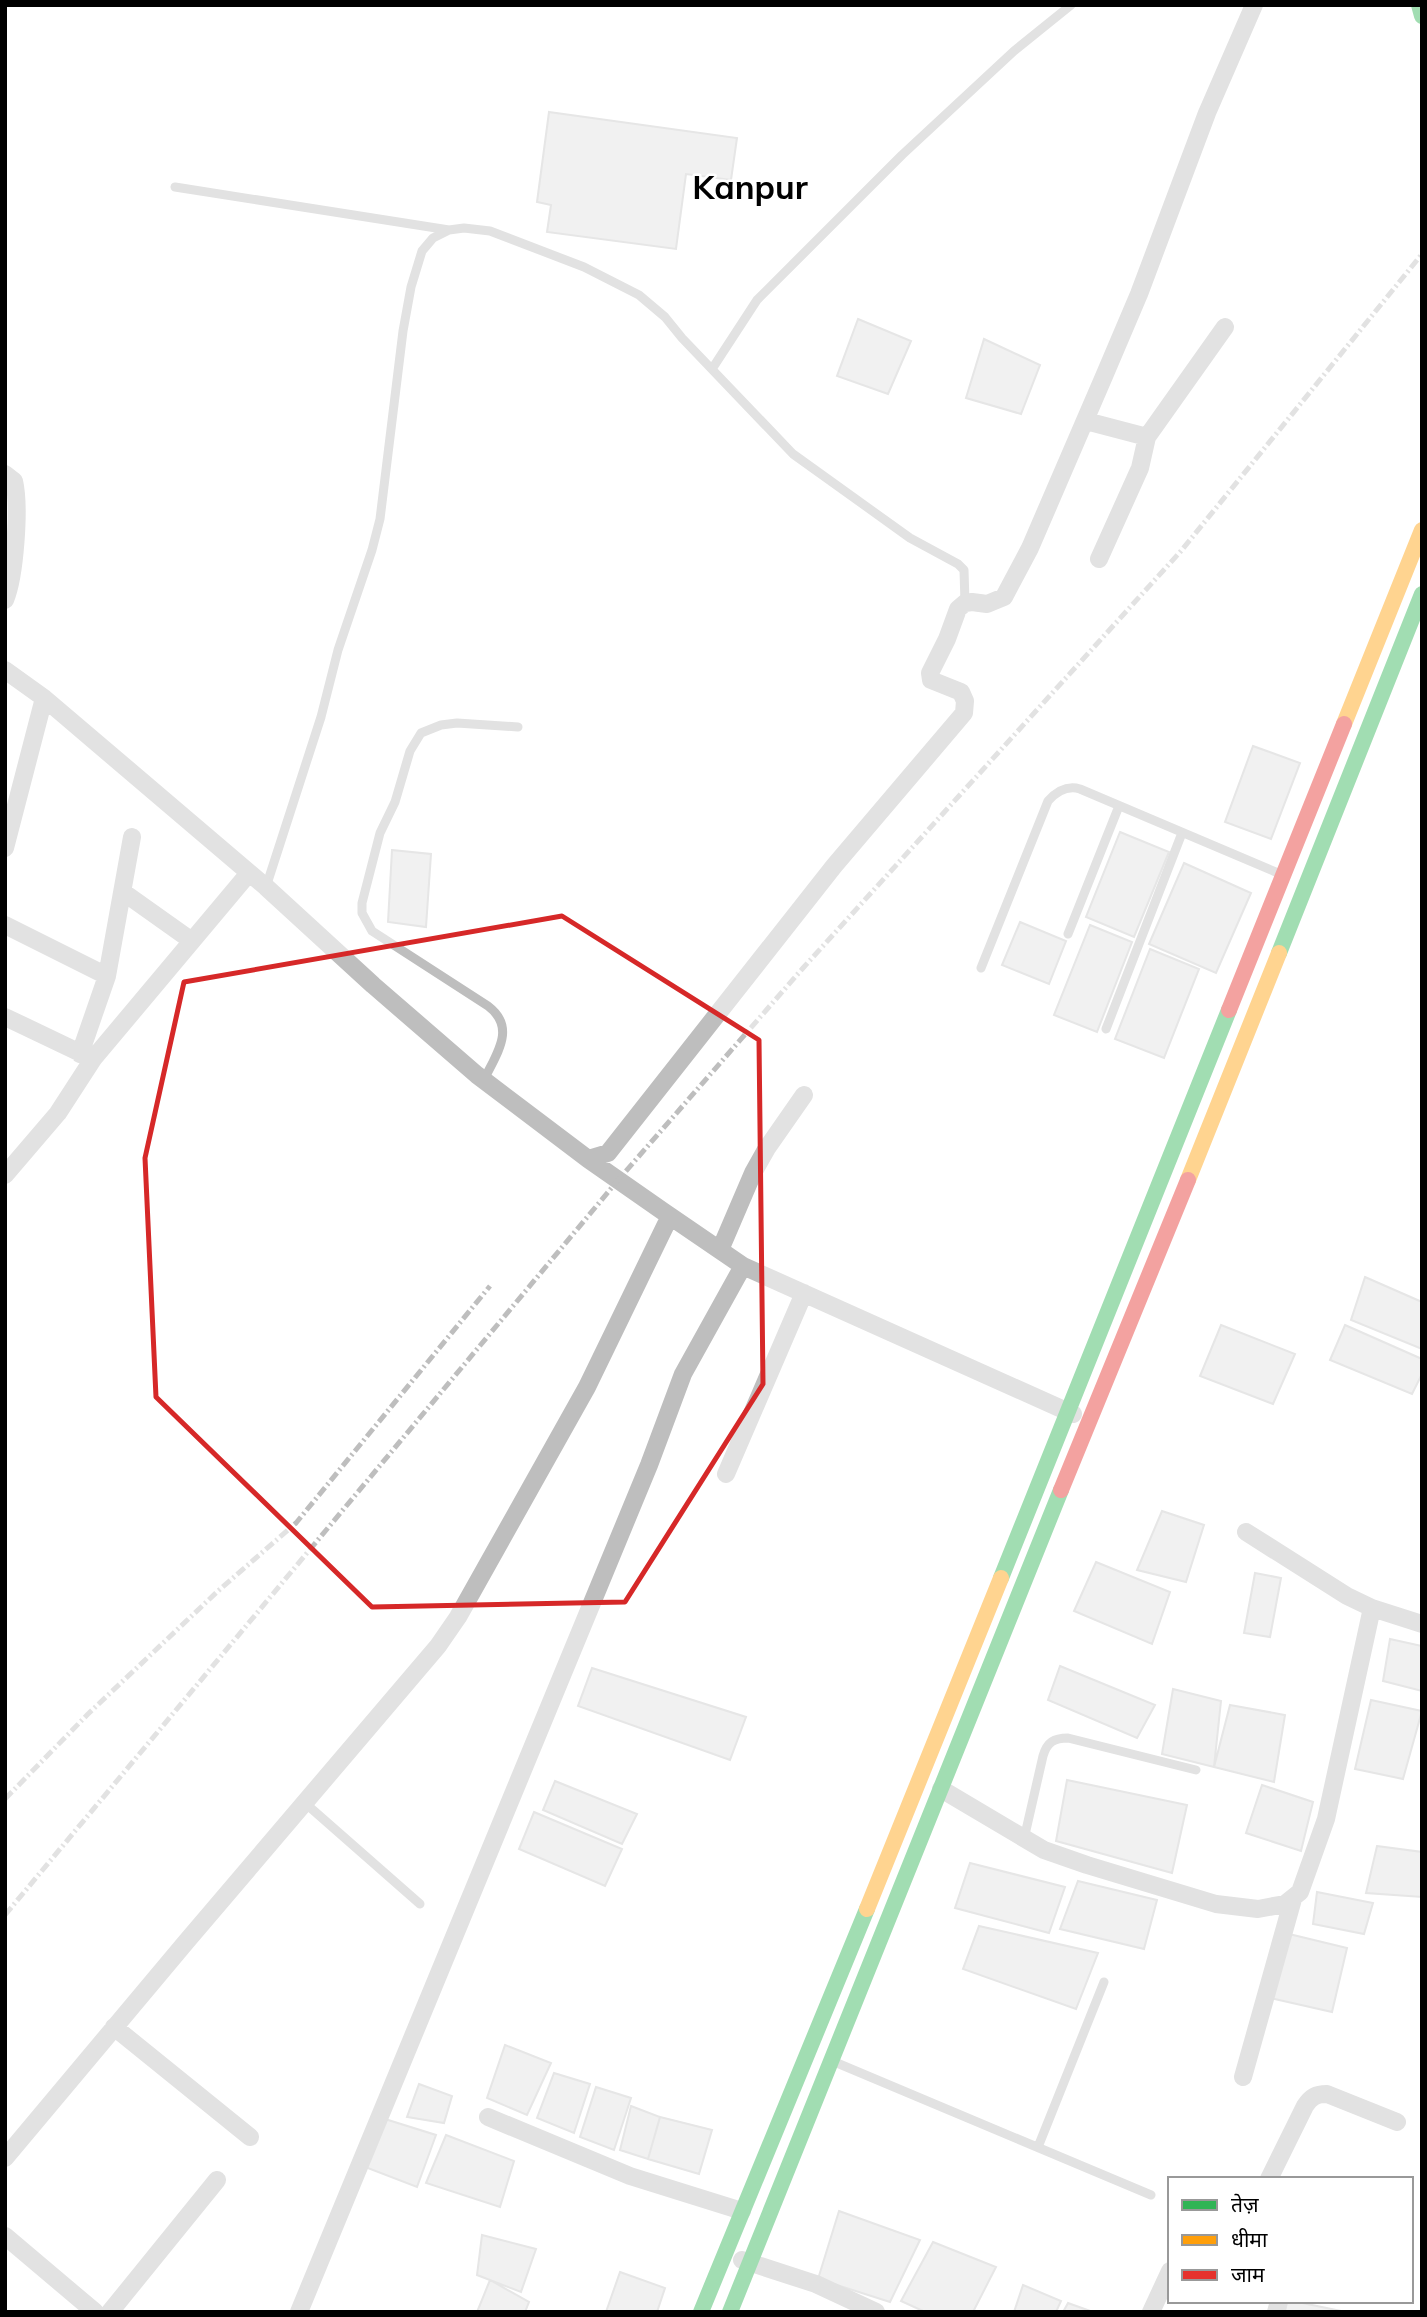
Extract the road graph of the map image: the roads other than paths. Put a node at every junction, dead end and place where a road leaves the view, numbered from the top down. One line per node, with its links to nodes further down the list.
1 (1071, 5): 8 (lane)
2 (1254, 5): 9 (street)
3 (1419, 5): 4 (main road)
4 (1422, 16)
5 (175, 187): 6 (lane)
6 (449, 230): 8 (lane); 26 (lane)
7 (1225, 327): 10 (street)
8 (712, 369): 16 (lane)
9 (1086, 421): 10 (street); 16 (street)
10 (1147, 438): 13 (street)
11 (5, 474): 15 (street)
12 (1422, 530): 25 (main road)
13 (1099, 559)
14 (1422, 594): 45 (main road)
15 (5, 600)
16 (965, 603): 38 (street)
17 (5, 670): 18 (street)
18 (44, 698): 23 (street); 24 (street)
19 (518, 727): 36 (lane)
20 (1119, 806): 21 (lane); 29 (lane); 31 (lane)
21 (1182, 833): 25 (lane); 34 (lane)
22 (132, 837): 27 (street)
23 (5, 848)
24 (249, 873): 26 (street); 30 (street)
25 (1284, 876): 44 (main road)
26 (266, 887): 36 (street)
27 (123, 892): 30 (street); 32 (street)
28 (5, 925): 32 (street)
29 (1068, 934)
30 (192, 941): 35 (street)
31 (981, 968)
32 (107, 976): 35 (street)
33 (5, 1017): 35 (street)
34 (1105, 1029)
35 (87, 1056): 39 (street)
36 (484, 1080): 38 (street)
37 (804, 1096): 41 (street)
38 (588, 1158): 40 (street)
39 (5, 1175)
40 (670, 1216): 41 (street); 52 (street)
41 (719, 1250): 42 (street)
42 (743, 1266): 43 (street); 75 (street)
43 (804, 1293): 44 (street); 46 (street)
44 (1067, 1411): 45 (street); 68 (main road)
45 (1088, 1423): 51 (main road)
46 (726, 1474)
47 (1246, 1532): 48 (street)
48 (1371, 1608): 49 (street); 54 (street)
49 (1422, 1624)
50 (1196, 1770): 53 (lane)
51 (941, 1789): 53 (street); 58 (main road)
52 (305, 1803): 55 (lane); 57 (street)
53 (1024, 1839): 54 (street)
54 (1293, 1899): 59 (street)
55 (420, 1904)
56 (1104, 1982): 63 (lane)
57 (114, 2027): 62 (street); 64 (street)
58 (832, 2061): 63 (lane); 71 (main road)
59 (1243, 2077)
60 (488, 2117): 68 (street)
61 (1397, 2122): 65 (street)
62 (250, 2137)
63 (1038, 2147): 67 (lane)
64 (5, 2158)
65 (1270, 2177)
66 (217, 2180): 74 (street)
67 (1151, 2195)
68 (742, 2211): 70 (main road)
69 (5, 2236): 73 (street)
70 (725, 2254): 71 (street); 76 (main road)
71 (750, 2263): 77 (main road); 78 (street)
72 (1168, 2276): 79 (street)
73 (95, 2312)
74 (110, 2312)
75 (299, 2312)
76 (701, 2312)
77 (730, 2312)
78 (876, 2312)
79 (1151, 2312)

